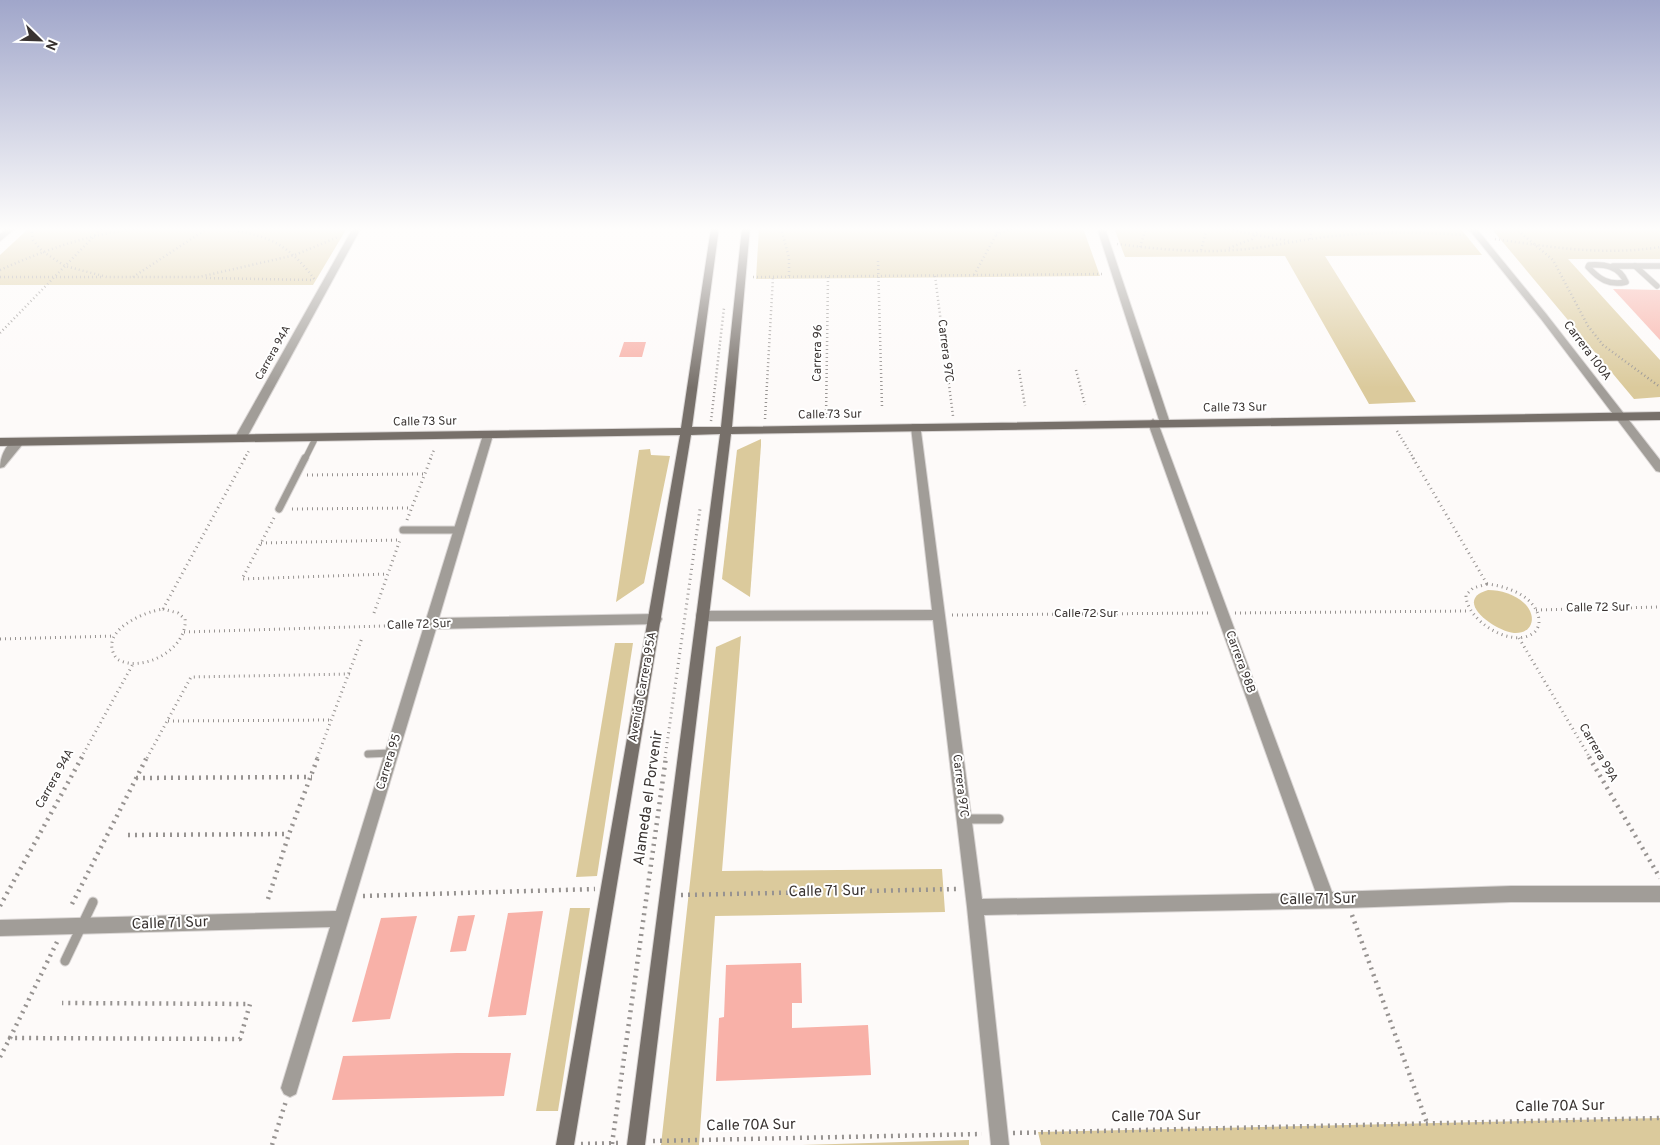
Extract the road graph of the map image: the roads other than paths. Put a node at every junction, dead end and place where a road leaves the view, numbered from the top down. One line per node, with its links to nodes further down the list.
1 (328, 281): 18 (street, Carrera 94A)
2 (708, 281): 15 (main road, Avenida Carrera 95A)
3 (741, 281): 14 (main road)
4 (1118, 281): 12 (street, Carrera 98B)
5 (1515, 281): 10 (street, Carrera 100A)
6 (1602, 281): 7 (lane)
7 (1626, 281)
8 (1653, 281): 9 (lane)
9 (1658, 286)
10 (1619, 416): 11 (main road, Calle 73 Sur); 12 (main road, Calle 73 Sur); 22 (street, Carrera 100A)
11 (1660, 416)
12 (1159, 423): 13 (main road, Calle 73 Sur); 35 (street, Carrera 98B)
13 (916, 427): 14 (main road, Calle 73 Sur); 26 (street, Carrera 97C)
14 (726, 431): 15 (main road, Calle 73 Sur); 27 (main road)
15 (686, 432): 16 (main road, Calle 73 Sur); 28 (main road, Avenida Carrera 95A)
16 (488, 434): 17 (main road, Calle 73 Sur); 25 (street, Carrera 95)
17 (316, 437): 18 (main road, Calle 73 Sur); 23 (lane)
18 (240, 438): 20 (main road, Calle 73 Sur)
19 (0, 442): 20 (main road, Calle 73 Sur)
20 (18, 442): 21 (street)
21 (0, 464)
22 (1660, 468)
23 (278, 509)
24 (403, 530): 25 (lane)
25 (459, 530): 29 (street, Carrera 95)
26 (939, 615): 27 (street); 32 (street, Carrera 97C)
27 (702, 616): 44 (main road)
28 (654, 619): 29 (street, Calle 72 Sur); 45 (main road, Avenida Carrera 95A)
29 (430, 624): 30 (street, Carrera 95)
30 (391, 753): 31 (lane); 38 (street, Carrera 95)
31 (368, 754)
32 (964, 819): 33 (lane); 37 (street, Carrera 97C)
33 (999, 819)
34 (1660, 894): 35 (street, Calle 71 Sur)
35 (1327, 900): 37 (street, Calle 71 Sur)
36 (92, 902): 39 (lane)
37 (975, 907): 43 (street, Carrera 97C)
38 (341, 919): 39 (street, Calle 71 Sur); 42 (street, Carrera 95)
39 (83, 926): 40 (street, Calle 71 Sur); 41 (lane)
40 (0, 928)
41 (65, 960)
42 (290, 1088)
43 (999, 1139)
44 (636, 1144)
45 (565, 1145)

